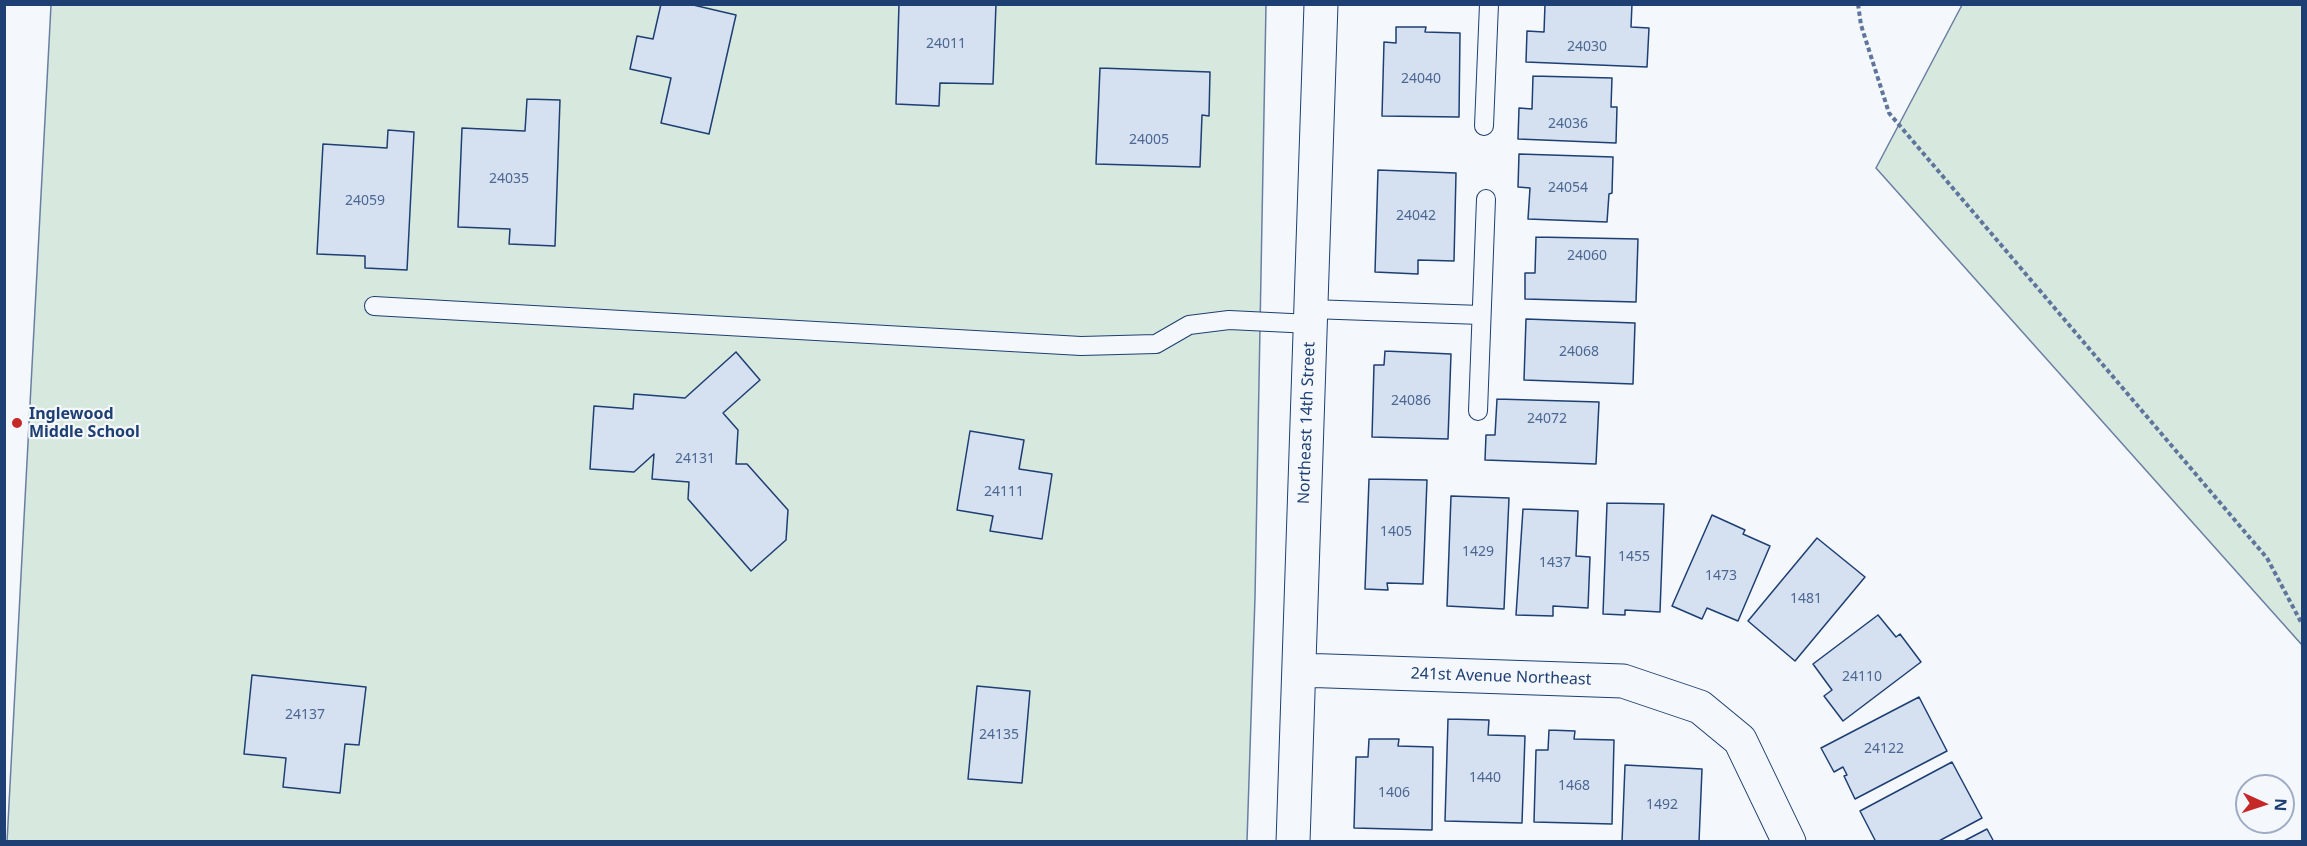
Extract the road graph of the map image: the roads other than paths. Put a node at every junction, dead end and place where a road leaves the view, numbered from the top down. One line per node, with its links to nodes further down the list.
1 (1321, 4): 7 (street, Northeast 14th Street)
2 (1489, 4): 3 (lane)
3 (1484, 126)
4 (1486, 199): 6 (lane)
5 (374, 306): 7 (lane)
6 (1481, 315): 7 (lane); 8 (lane)
7 (1311, 316): 9 (street, Northeast 14th Street)
8 (1478, 411)
9 (1299, 670): 10 (street, Northeast 14th Street); 11 (street, 241st Avenue Northeast)
10 (1293, 842)
11 (1789, 842)

